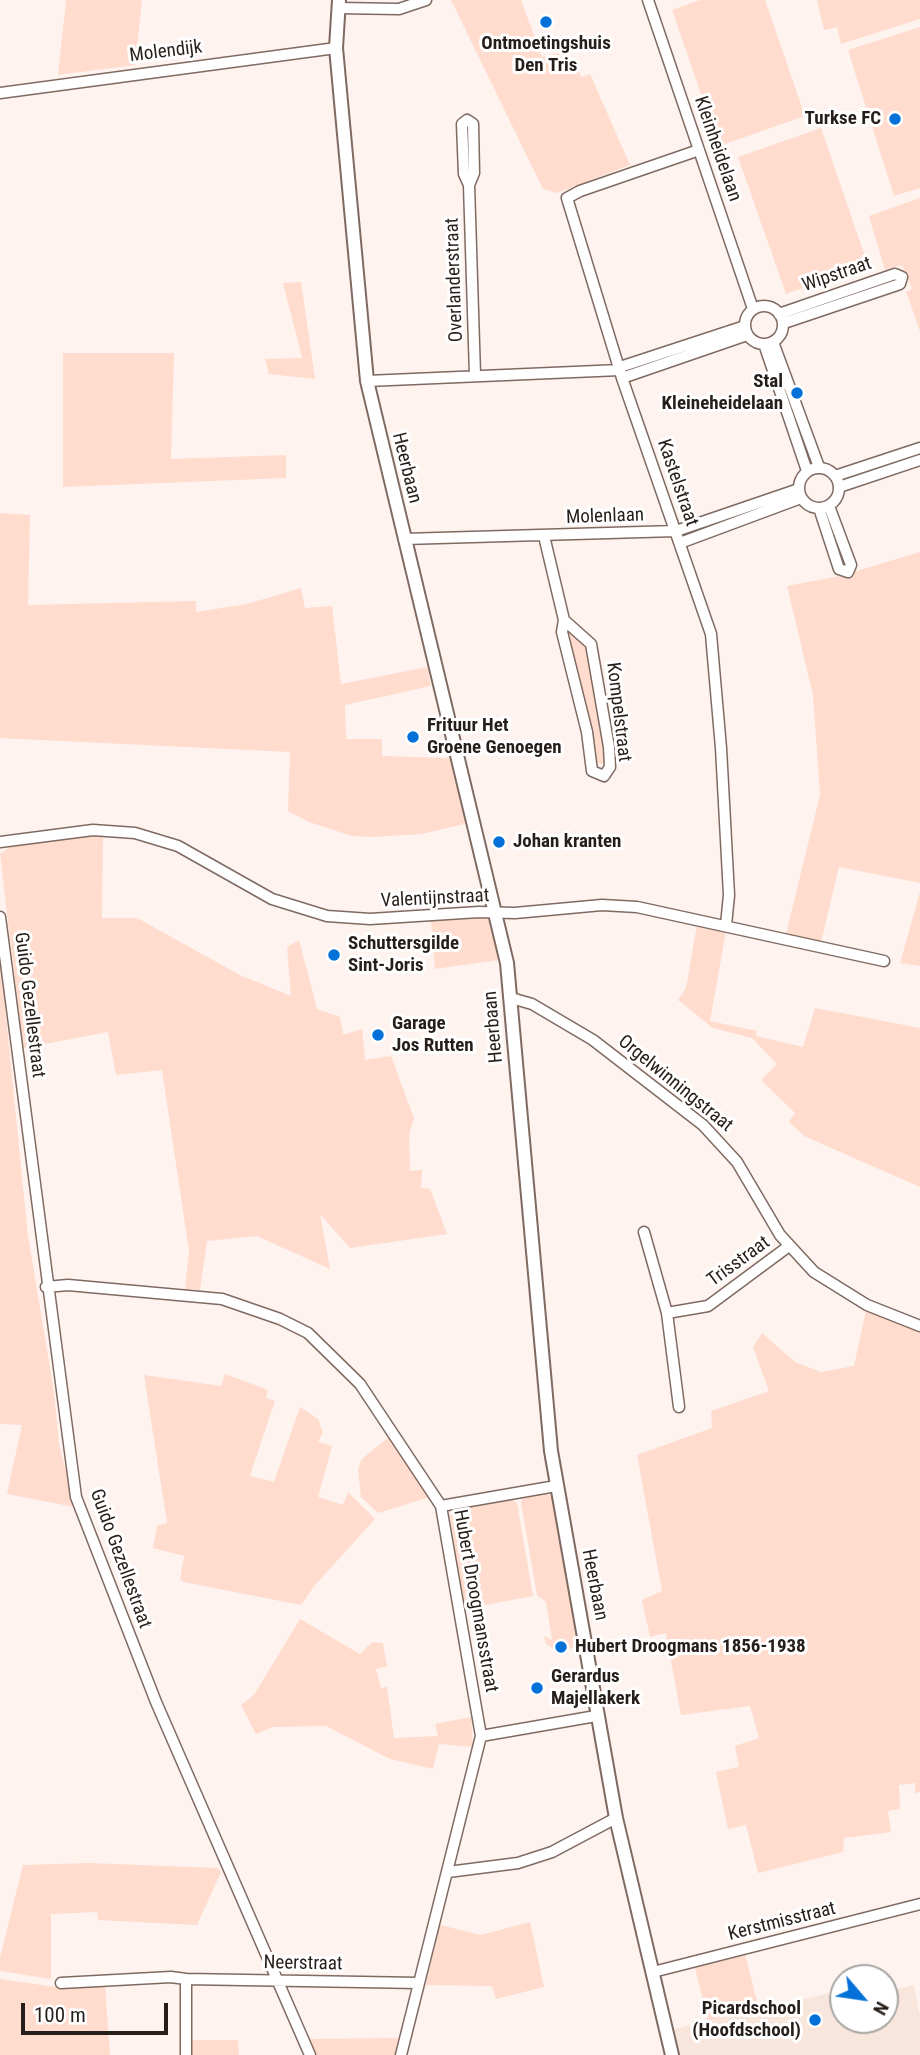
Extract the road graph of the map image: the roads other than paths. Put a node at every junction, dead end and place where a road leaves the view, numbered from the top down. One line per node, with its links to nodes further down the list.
1 (426, 0): 3 (street)
2 (648, 0): 6 (street, Kleinheidelaan)
3 (339, 4): 4 (street, Heerbaan)
4 (336, 48): 5 (street, Molendijk); 14 (street, Heerbaan)
5 (0, 93)
6 (699, 150): 8 (street, Kleinheidelaan); 12 (street, Kastelstraat)
7 (470, 185): 7 (street, Overlanderstraat); 13 (street, Overlanderstraat)
8 (753, 309): 9 (street); 10 (street)
9 (781, 318): 9 (street, Wipstraat); 11 (street)
10 (746, 330): 11 (street); 12 (street)
11 (769, 343): 17 (street); 18 (street)
12 (621, 372): 13 (street); 23 (street, Kastelstraat)
13 (475, 375): 14 (street)
14 (367, 381): 25 (street, Heerbaan)
15 (920, 448): 19 (street)
16 (920, 460): 20 (street)
17 (819, 467): 18 (street); 19 (street)
18 (807, 471): 21 (street)
19 (835, 476): 20 (street)
20 (839, 487): 22 (street)
21 (800, 494): 22 (street); 23 (street, Molenlaan); 26 (street)
22 (824, 507): 22 (street)
23 (676, 531): 24 (street, Molenlaan); 26 (street, Kastelstraat)
24 (544, 536): 25 (street, Molenlaan); 27 (street, Kompelstraat)
25 (404, 539): 29 (street, Heerbaan)
26 (680, 542): 31 (street, Kastelstraat)
27 (564, 620): 27 (street, Kompelstraat)
28 (0, 842): 29 (street, Valentijnstraat)
29 (496, 913): 31 (street, Valentijnstraat); 33 (street, Heerbaan)
30 (0, 917): 36 (street, Guido Gezellestraat)
31 (726, 925): 32 (street, Valentijnstraat)
32 (884, 961)
33 (511, 998): 35 (street, Orgelwinningstraat); 40 (street, Heerbaan)
34 (644, 1232): 37 (street)
35 (789, 1246): 37 (street, Trisstraat); 38 (street, Orgelwinningstraat)
36 (46, 1287): 41 (street, Hubert Droogmansstraat); 49 (street, Guido Gezellestraat)
37 (667, 1313): 39 (street)
38 (920, 1326)
39 (679, 1407)
40 (556, 1486): 41 (street); 42 (street, Heerbaan)
41 (441, 1506): 43 (street, Hubert Droogmansstraat)
42 (596, 1716): 43 (street); 44 (street, Heerbaan)
43 (481, 1736): 45 (street, Hubert Droogmansstraat)
44 (616, 1818): 45 (street); 47 (street, Heerbaan)
45 (448, 1872): 51 (street, Hubert Droogmansstraat)
46 (920, 1904): 47 (street, Kerstmisstraat)
47 (653, 1972): 55 (street, Heerbaan)
48 (187, 1979): 49 (street, Neerstraat); 50 (street, Neerstraat); 52 (street)
49 (277, 1981): 51 (street, Neerstraat); 53 (street, Guido Gezellestraat)
50 (61, 1983)
51 (419, 1983): 54 (street, Hubert Droogmansstraat)
52 (187, 2055)
53 (310, 2055)
54 (401, 2055)
55 (672, 2055)

